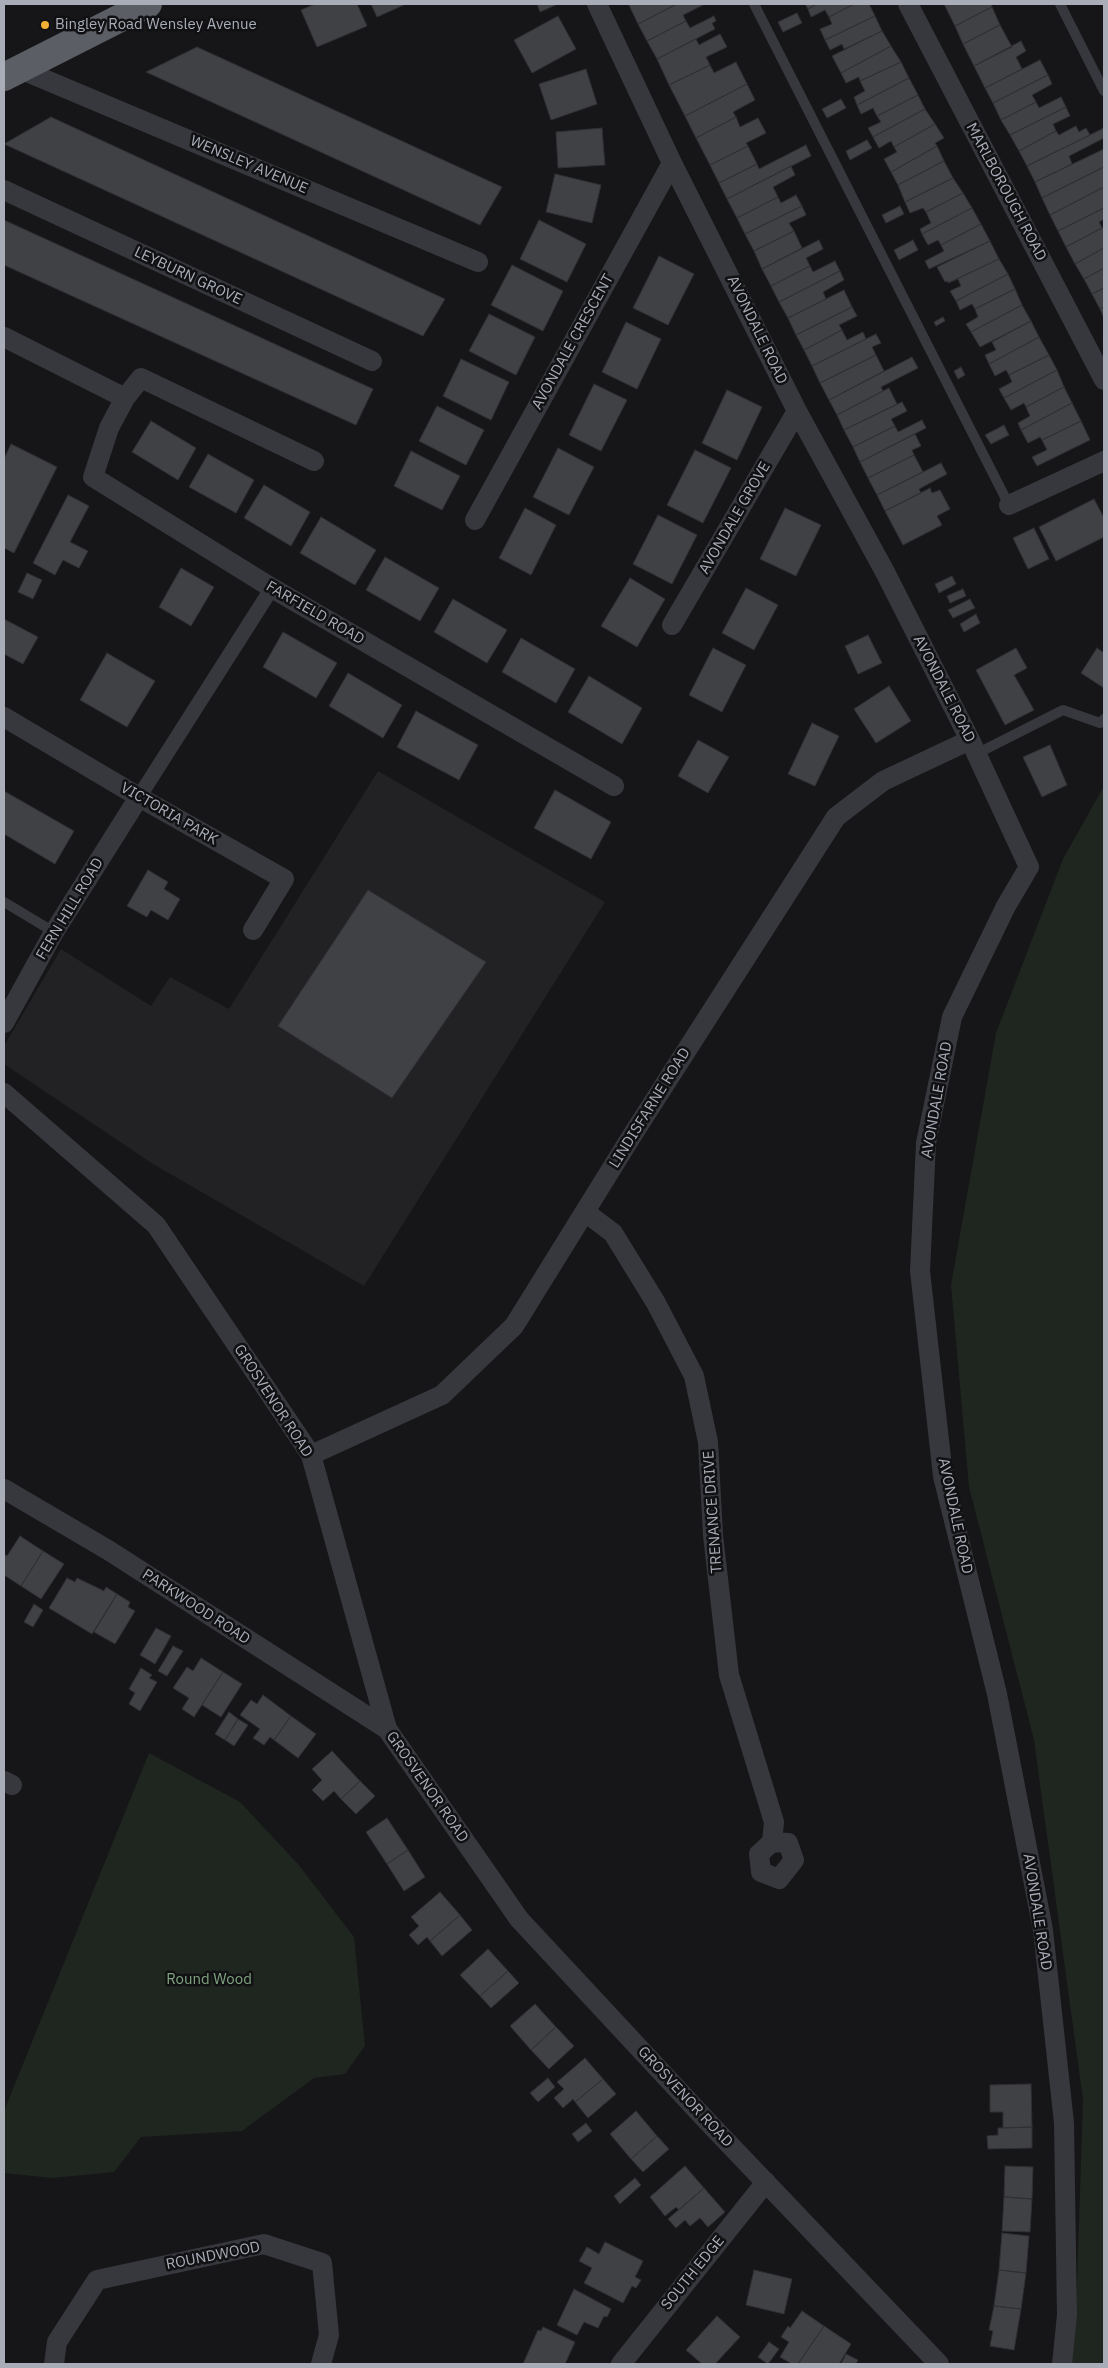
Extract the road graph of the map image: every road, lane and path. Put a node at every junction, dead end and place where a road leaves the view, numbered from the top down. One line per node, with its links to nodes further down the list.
1 (148, 4): 6 (highway)
2 (596, 4): 8 (street, AVONDALE ROAD)
3 (754, 4): 18 (lane)
4 (908, 4): 13 (street, MARLBOROUGH ROAD)
5 (1060, 4): 7 (lane)
6 (12, 73): 10 (street, WENSLEY AVENUE)
7 (1104, 91)
8 (672, 164): 15 (street, AVONDALE ROAD); 19 (street, AVONDALE CRESCENT)
9 (4, 190): 12 (street, LEYBURN GROVE)
10 (478, 262)
11 (4, 337): 14 (street)
12 (372, 361)
13 (1104, 380)
14 (125, 398): 16 (street, FARFIELD ROAD); 20 (street, FARFIELD ROAD)
15 (797, 411): 21 (street, AVONDALE GROVE); 24 (street, AVONDALE ROAD)
16 (314, 461)
17 (1104, 461): 18 (street)
18 (1009, 505)
19 (475, 520)
20 (272, 588): 25 (street, FARFIELD ROAD); 26 (street)
21 (672, 625)
22 (4, 717): 26 (street, VICTORIA PARK)
23 (1104, 719): 24 (lane)
24 (973, 747): 32 (street, LINDISFARNE ROAD); 42 (street, AVONDALE ROAD)
25 (614, 786)
26 (139, 797): 28 (street, VICTORIA PARK); 29 (street, FERN HILL ROAD)
27 (4, 902): 29 (lane)
28 (253, 930)
29 (54, 932): 30 (street, FERN HILL ROAD)
30 (4, 1023)
31 (4, 1093): 33 (street, GROSVENOR ROAD)
32 (585, 1212): 33 (street, LINDISFARNE ROAD); 36 (street, TRENANCE DRIVE)
33 (311, 1455): 35 (street, GROSVENOR ROAD)
34 (4, 1489): 35 (street, PARKWOOD ROAD)
35 (387, 1730): 37 (street, GROSVENOR ROAD)
36 (772, 1842)
37 (766, 2182): 40 (street, SOUTH EDGE); 41 (street, GROSVENOR ROAD)
38 (54, 2364): 39 (street, ROUNDWOOD)
39 (321, 2364)
40 (621, 2364)
41 (939, 2364)
42 (1062, 2364)

